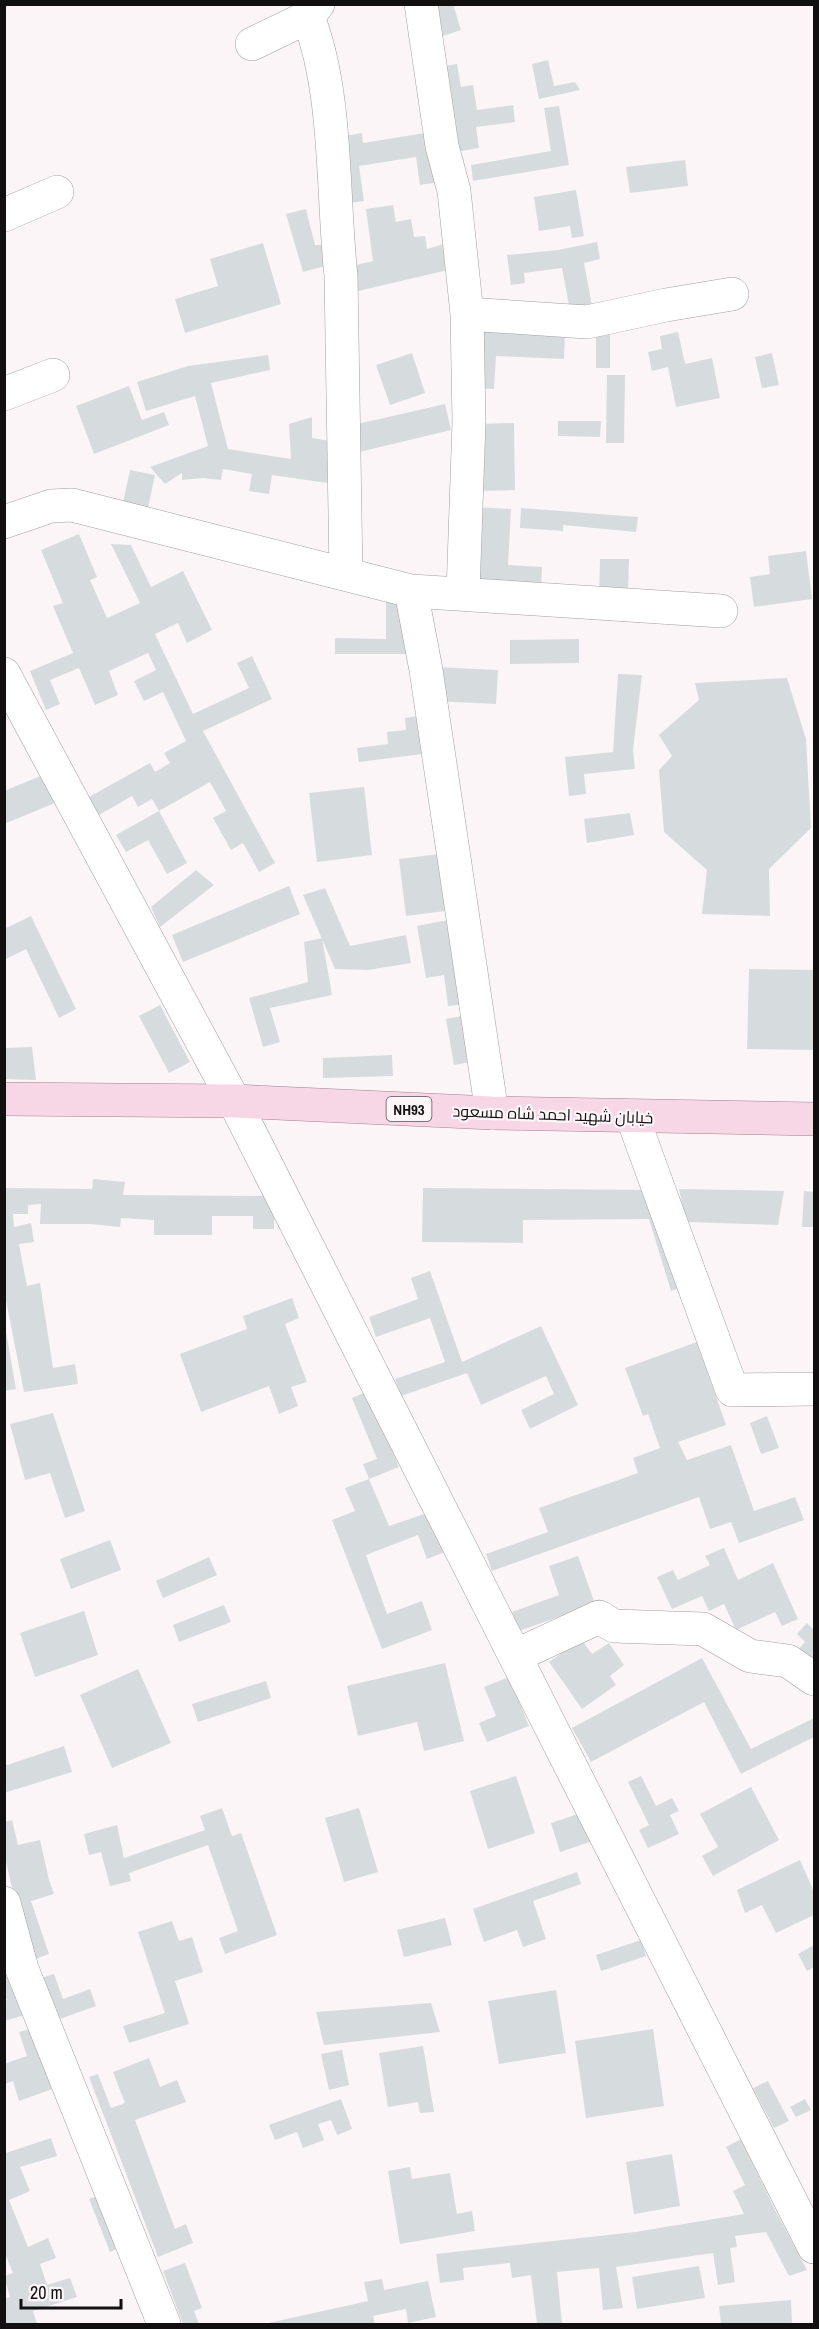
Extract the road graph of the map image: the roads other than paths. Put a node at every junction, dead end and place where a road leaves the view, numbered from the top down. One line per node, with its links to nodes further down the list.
1 (421, 4): 7 (street)
2 (313, 11): 3 (street); 11 (street)
3 (252, 44)
4 (57, 192): 5 (street)
5 (4, 215)
6 (732, 294): 7 (street)
7 (467, 314): 13 (street)
8 (53, 375): 9 (street)
9 (4, 394)
10 (4, 522): 11 (street)
11 (346, 574): 12 (street)
12 (411, 591): 13 (street); 18 (street)
13 (463, 593): 14 (street)
14 (721, 610)
15 (4, 674): 17 (street)
16 (4, 1099): 17 (main road, خیابان شهید احمد شاه مسعود / NH93)
17 (234, 1101): 18 (main road, خیابان شهید احمد شاه مسعود / NH93); 22 (street)
18 (492, 1113): 19 (main road, خیابان شهید احمد شاه مسعود / NH93)
19 (632, 1116): 20 (main road, خیابان شهید احمد شاه مسعود / NH93); 21 (street)
20 (814, 1119)
21 (814, 1389)
22 (515, 1656): 23 (street); 25 (street)
23 (814, 1679)
24 (4, 1903): 26 (street)
25 (814, 2247)
26 (164, 2325)

